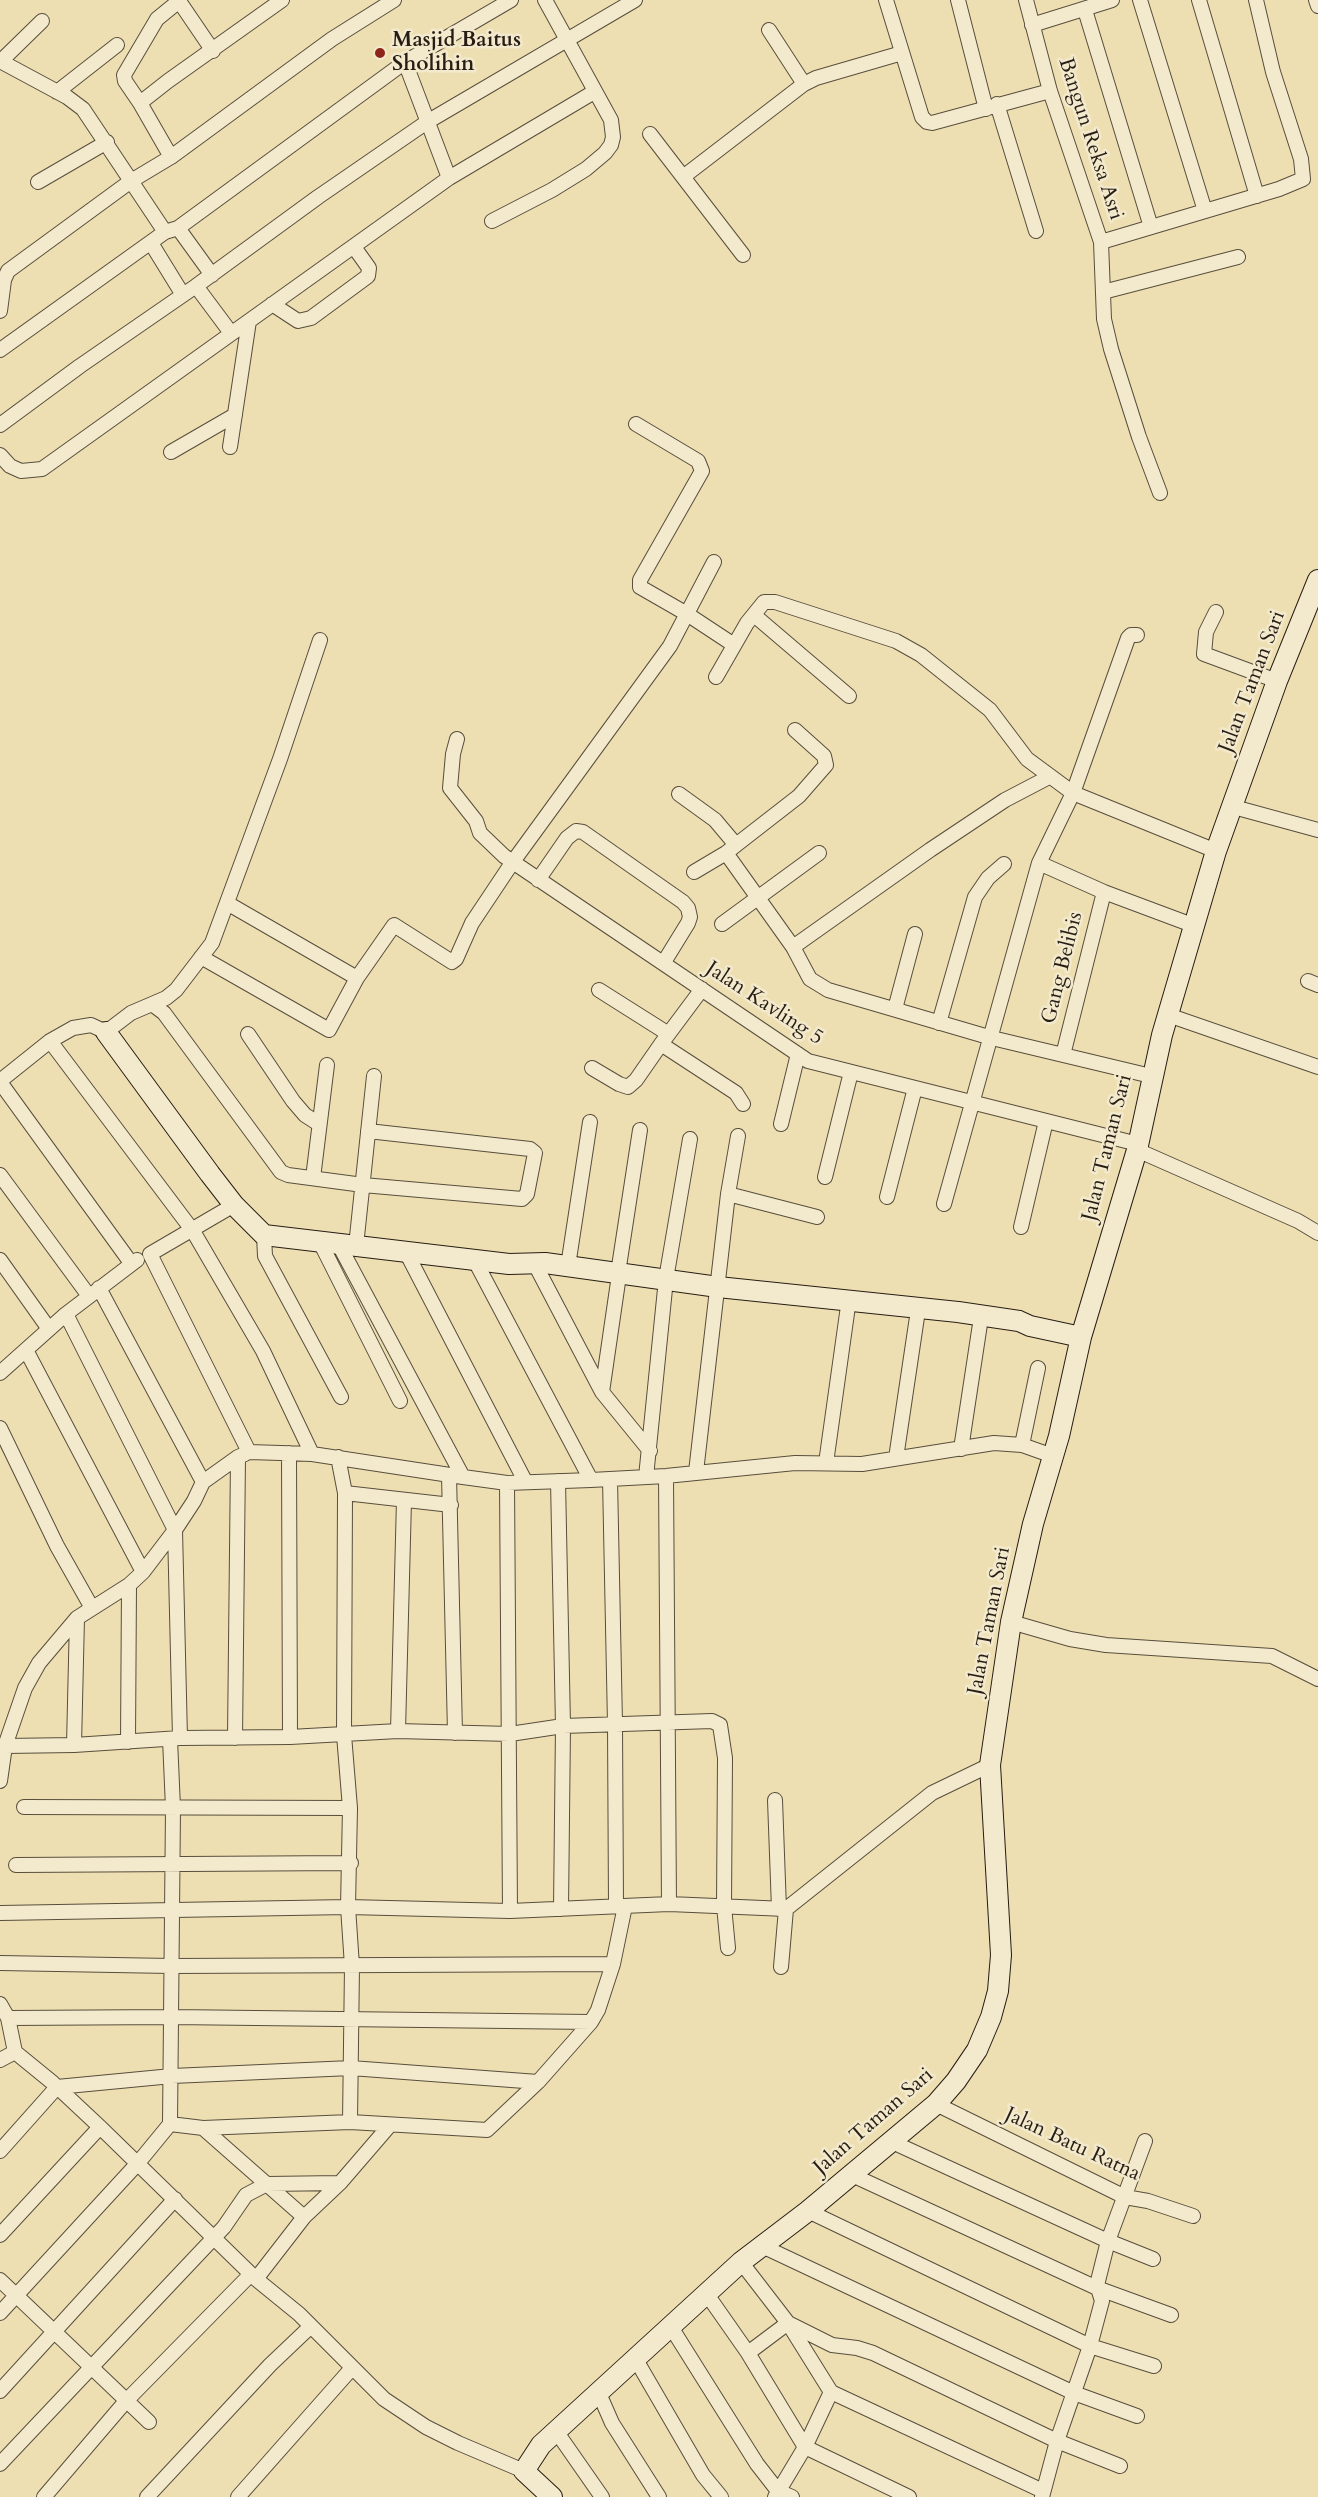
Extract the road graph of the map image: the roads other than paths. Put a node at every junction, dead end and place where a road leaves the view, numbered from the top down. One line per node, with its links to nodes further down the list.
1 (282, 0): 22 (street)
2 (394, 0): 35 (street)
3 (510, 0): 25 (street)
4 (545, 0): 20 (street)
5 (635, 0): 20 (street)
6 (886, 0): 23 (street)
7 (958, 0): 31 (street)
8 (1026, 0): 18 (street, Bangun Reksa Asri)
9 (1112, 0): 16 (street)
10 (1140, 0): 41 (street)
11 (1199, 0): 40 (street)
12 (1256, 0): 40 (street)
13 (1316, 0): 15 (street)
14 (179, 1): 22 (street); 30 (street)
15 (1318, 6)
16 (1085, 10): 18 (street); 43 (street)
17 (42, 21): 24 (street)
18 (1032, 25): 27 (street, Bangun Reksa Asri)
19 (769, 30): 26 (street)
20 (567, 40): 29 (street); 32 (street)
21 (117, 45): 28 (street)
22 (213, 51): 30 (street)
23 (902, 53): 26 (street); 31 (street)
24 (0, 61): 28 (street)
25 (405, 62): 32 (street); 44 (street)
26 (804, 84): 36 (street)
27 (1050, 91): 31 (street); 46 (street, Bangun Reksa Asri)
28 (57, 92): 34 (street)
29 (594, 92): 37 (street); 42 (street)
30 (140, 103): 35 (street)
31 (992, 106): 45 (street)
32 (427, 122): 37 (street); 51 (street)
33 (650, 134): 36 (street)
34 (107, 142): 38 (street); 39 (street)
35 (171, 157): 38 (street)
36 (683, 177): 49 (street)
37 (449, 178): 48 (street)
38 (131, 181): 44 (street); 56 (street)
39 (38, 182)
40 (1257, 196): 41 (street)
41 (1205, 211): 43 (street)
42 (492, 221)
43 (1151, 227): 46 (street)
44 (172, 230): 47 (street); 51 (street)
45 (1036, 231)
46 (1101, 242): 53 (street, Bangun Reksa Asri)
47 (151, 243): 54 (street); 59 (street)
48 (354, 247): 55 (street); 55 (street)
49 (743, 255)
50 (1238, 257): 53 (street)
51 (212, 275): 52 (street)
52 (196, 286): 54 (street); 58 (street)
53 (1103, 292): 66 (street, Bangun Reksa Asri)
54 (183, 295): 62 (street)
55 (272, 304): 57 (street)
56 (0, 311)
57 (249, 321): 58 (street); 60 (street)
58 (231, 333): 65 (street)
59 (0, 350)
60 (235, 416): 63 (street); 64 (street)
61 (636, 424): 71 (street)
62 (0, 425)
63 (230, 447)
64 (171, 452)
65 (0, 454)
66 (1160, 493)
67 (714, 562): 71 (street)
68 (1318, 580): 69 (street, Jalan Taman Sari)
69 (1314, 606): 77 (street, Jalan Taman Sari)
70 (1216, 612): 77 (street)
71 (687, 614): 75 (street); 89 (street)
72 (754, 615): 75 (street); 78 (street); 81 (street)
73 (1137, 635): 83 (street)
74 (320, 640): 96 (street)
75 (734, 645): 76 (street)
76 (716, 677)
77 (1277, 681): 84 (street, Jalan Taman Sari)
78 (849, 696)
79 (795, 730): 86 (street)
80 (457, 739): 89 (street, Jalan Kavling 5)
81 (1049, 777): 83 (street); 100 (street)
82 (679, 794): 86 (street)
83 (1073, 794): 87 (street); 90 (street)
84 (1230, 806): 85 (street); 87 (street, Jalan Taman Sari)
85 (1318, 830)
86 (731, 849): 92 (street); 95 (street)
87 (1216, 851): 98 (street, Jalan Taman Sari)
88 (819, 853): 95 (street)
89 (508, 860): 93 (street, Jalan Kavling 5); 103 (street)
90 (1039, 863): 94 (street); 112 (street)
91 (1004, 864): 109 (street)
92 (694, 873)
93 (538, 880): 102 (street, Jalan Kavling 5); 102 (street)
94 (1104, 892): 98 (street); 116 (street, Gang Belibis)
95 (759, 897): 97 (street); 100 (street)
96 (226, 903): 101 (street); 103 (street)
97 (722, 924)
98 (1195, 926): 108 (street, Jalan Taman Sari)
99 (915, 934): 107 (street)
100 (792, 947): 107 (street)
101 (201, 957): 103 (street); 106 (street)
102 (664, 962): 104 (street, Jalan Kavling 5)
103 (357, 978)
104 (702, 989): 113 (street); 115 (street, Jalan Kavling 5)
105 (599, 990): 113 (street)
106 (152, 1004): 110 (street); 138 (street)
107 (895, 1009): 109 (street)
108 (1168, 1015): 118 (street); 122 (street, Jalan Taman Sari)
109 (939, 1023): 112 (street)
110 (106, 1032): 114 (street); 143 (street)
111 (248, 1034): 129 (street)
112 (992, 1038): 116 (street); 125 (street)
113 (664, 1039): 119 (street); 126 (street)
114 (51, 1041): 123 (street); 146 (street)
115 (798, 1054): 120 (street, Jalan Kavling 5); 130 (street)
116 (1063, 1055): 122 (street)
117 (327, 1065): 129 (street)
118 (1318, 1067)
119 (592, 1068)
120 (851, 1072): 124 (street, Jalan Kavling 5); 137 (street)
121 (374, 1076): 132 (street)
122 (1151, 1076): 135 (street, Jalan Taman Sari)
123 (0, 1081): 154 (street)
124 (915, 1088): 125 (street, Jalan Kavling 5); 141 (street)
125 (974, 1103): 127 (street, Jalan Kavling 5); 142 (street)
126 (743, 1104)
127 (1046, 1121): 135 (street, Jalan Kavling 5); 145 (street)
128 (590, 1122): 156 (street)
129 (320, 1124): 138 (street)
130 (781, 1124)
131 (640, 1130): 157 (street)
132 (368, 1131): 139 (street); 139 (street)
133 (738, 1136): 140 (street)
134 (690, 1138): 158 (street)
135 (1137, 1147): 147 (street, Jalan Kavling 5); 169 (street, Jalan Taman Sari)
136 (0, 1175): 160 (street)
137 (825, 1177)
138 (313, 1178): 139 (street)
139 (363, 1185): 149 (street)
140 (728, 1194): 144 (street); 159 (street)
141 (887, 1197)
142 (944, 1204)
143 (234, 1205): 146 (street); 148 (street)
144 (817, 1216)
145 (1021, 1227)
146 (193, 1231): 151 (street); 182 (street)
147 (1318, 1233)
148 (264, 1235): 149 (street); 174 (street)
149 (338, 1243): 150 (street); 175 (street); 188 (street)
150 (405, 1250): 152 (street); 193 (street)
151 (150, 1254): 154 (street); 181 (street)
152 (474, 1259): 155 (street); 192 (street)
153 (0, 1260): 168 (street)
154 (131, 1263): 160 (street)
155 (533, 1266): 156 (street); 157 (street); 173 (street)
156 (568, 1266): 157 (street)
157 (618, 1277): 158 (street); 173 (street)
158 (665, 1284): 159 (street); 179 (street)
159 (717, 1291): 161 (street); 187 (street)
160 (94, 1292): 163 (street); 195 (street)
161 (849, 1305): 162 (street); 186 (street)
162 (887, 1308): 164 (street); 165 (street)
163 (66, 1314): 168 (street); 200 (street)
164 (917, 1317): 165 (street); 185 (street)
165 (958, 1317): 166 (street); 167 (street)
166 (980, 1324): 167 (street); 178 (street)
167 (1030, 1326): 169 (street)
168 (49, 1329): 170 (street)
169 (1081, 1337): 183 (street, Jalan Taman Sari)
170 (26, 1350): 171 (street); 201 (street)
171 (2, 1368)
172 (1038, 1368): 177 (street)
173 (602, 1392): 179 (street)
174 (341, 1397)
175 (399, 1401)
176 (0, 1428): 203 (street)
177 (1022, 1445): 178 (street); 183 (street)
178 (961, 1449): 185 (street)
179 (650, 1451): 190 (street)
180 (289, 1453): 181 (street); 182 (street); 214 (street)
181 (244, 1454): 195 (street); 215 (street)
182 (312, 1454): 184 (street)
183 (1053, 1456): 205 (street, Jalan Taman Sari)
184 (338, 1457): 188 (street); 197 (street)
185 (896, 1458): 186 (street)
186 (826, 1463): 187 (street)
187 (696, 1472): 189 (street)
188 (456, 1476): 196 (street); 199 (street)
189 (666, 1476): 190 (street); 207 (street)
190 (646, 1477): 191 (street)
191 (610, 1479): 192 (street); 208 (street)
192 (591, 1480): 194 (street)
193 (525, 1481): 194 (street); 196 (street)
194 (558, 1481): 209 (street)
195 (203, 1482): 200 (street)
196 (507, 1483): 212 (street)
197 (345, 1493): 198 (street); 213 (street)
198 (404, 1500): 199 (street); 210 (street)
199 (451, 1505): 211 (street)
200 (176, 1530): 201 (street); 216 (street)
201 (143, 1572): 202 (street)
202 (129, 1585): 203 (street); 217 (street)
203 (92, 1608): 204 (street)
204 (77, 1618): 218 (street); 219 (street)
205 (1011, 1622): 206 (street); 220 (street, Jalan Taman Sari)
206 (1318, 1679)
207 (669, 1722): 208 (street); 229 (street); 231 (street)
208 (615, 1724): 209 (street); 230 (street)
209 (563, 1726): 212 (street); 234 (street)
210 (398, 1731): 211 (street); 213 (street)
211 (455, 1733): 212 (street)
212 (510, 1734): 236 (street)
213 (344, 1735): 214 (street); 225 (street)
214 (290, 1737): 215 (street)
215 (234, 1738): 216 (street)
216 (175, 1739): 217 (street); 224 (street)
217 (128, 1742): 218 (street)
218 (74, 1745): 219 (street)
219 (5, 1746): 221 (street)
220 (990, 1765): 235 (street); 255 (street, Jalan Taman Sari)
221 (0, 1781)
222 (775, 1800): 235 (street)
223 (24, 1807): 224 (street)
224 (173, 1808): 225 (street); 227 (street)
225 (350, 1808): 226 (street)
226 (351, 1863): 227 (street); 232 (street)
227 (173, 1864): 228 (street); 233 (street)
228 (16, 1865)
229 (669, 1904): 230 (street); 231 (street)
230 (621, 1906): 234 (street); 240 (street)
231 (724, 1906): 235 (street); 238 (street)
232 (348, 1907): 233 (street); 236 (street); 242 (street)
233 (172, 1909): 237 (street); 241 (street)
234 (561, 1909): 236 (street)
235 (783, 1909): 243 (street)
236 (510, 1911)
237 (0, 1913)
238 (728, 1948)
239 (0, 1963): 241 (street)
240 (613, 1964): 242 (street); 248 (street)
241 (171, 1966): 242 (street); 245 (street)
242 (352, 1966): 247 (street)
243 (781, 1967)
244 (0, 2004): 246 (street)
245 (172, 2017): 246 (street); 247 (street); 252 (street)
246 (8, 2018): 249 (street)
247 (352, 2019): 248 (street); 251 (street)
248 (591, 2022): 253 (street)
249 (15, 2052): 250 (street); 254 (street)
250 (0, 2060)
251 (351, 2068): 252 (street); 253 (street); 256 (street)
252 (172, 2076): 254 (street); 257 (street)
253 (538, 2082): 258 (street)
254 (57, 2087): 259 (street); 263 (street)
255 (936, 2104): 261 (street, Jalan Taman Sari); 268 (street, Jalan Batu Ratna)
256 (350, 2122): 258 (street); 260 (street)
257 (170, 2124): 260 (street); 264 (street)
258 (390, 2125): 266 (street)
259 (100, 2127): 264 (street); 273 (street)
260 (203, 2128): 267 (street)
261 (890, 2141): 265 (street, Jalan Taman Sari); 275 (street)
262 (1145, 2141): 268 (street)
263 (0, 2151)
264 (138, 2163): 269 (street); 283 (street)
265 (852, 2175): 270 (street, Jalan Taman Sari); 281 (street)
266 (340, 2183): 267 (street); 272 (street)
267 (267, 2184): 272 (street); 274 (street)
268 (1125, 2197): 271 (street, Jalan Batu Ratna); 275 (street)
269 (175, 2199): 274 (street); 289 (street)
270 (807, 2211): 276 (street, Jalan Taman Sari); 290 (street)
271 (1193, 2216)
272 (304, 2217): 279 (street)
273 (0, 2235)
274 (214, 2237): 279 (street); 294 (street)
275 (1108, 2241): 277 (street); 281 (street)
276 (762, 2246): 278 (street, Jalan Taman Sari); 298 (street)
277 (1153, 2259)
278 (741, 2262): 282 (street, Jalan Taman Sari); 286 (street)
279 (253, 2276): 287 (street); 300 (street)
280 (0, 2280): 283 (street)
281 (1097, 2288): 285 (street); 290 (street)
282 (706, 2293): 288 (street, Jalan Taman Sari); 291 (street)
283 (16, 2296): 284 (street); 289 (street)
284 (0, 2313)
285 (1171, 2315)
286 (788, 2324): 291 (street); 299 (street); 304 (street)
287 (310, 2327): 295 (street); 312 (street)
288 (671, 2327): 292 (street, Jalan Taman Sari); 309 (street)
289 (56, 2333): 294 (street); 296 (street)
290 (1090, 2346): 293 (street); 298 (street)
291 (748, 2353): 305 (street)
292 (635, 2358): 297 (street, Jalan Taman Sari); 317 (street)
293 (1154, 2366)
294 (92, 2367): 300 (street); 306 (street)
295 (352, 2368): 308 (street); 313 (street)
296 (0, 2391)
297 (598, 2391): 303 (street, Jalan Taman Sari); 316 (street)
298 (1074, 2393): 301 (street); 304 (street)
299 (835, 2394): 305 (street); 310 (street)
300 (126, 2401): 302 (street); 311 (street)
301 (1137, 2416)
302 (149, 2422)
303 (556, 2432): 308 (street, Jalan Taman Sari); 315 (street)
304 (1057, 2441): 307 (street); 310 (street)
305 (805, 2447): 309 (street); 319 (street)
306 (0, 2464)
307 (1120, 2466)
308 (524, 2471): 314 (street)
309 (776, 2494): 318 (street)
310 (1042, 2494)
311 (44, 2497)
312 (147, 2497)
313 (238, 2497)
314 (552, 2497)
315 (602, 2497)
316 (659, 2497)
317 (721, 2497)
318 (792, 2497)
319 (909, 2497)

